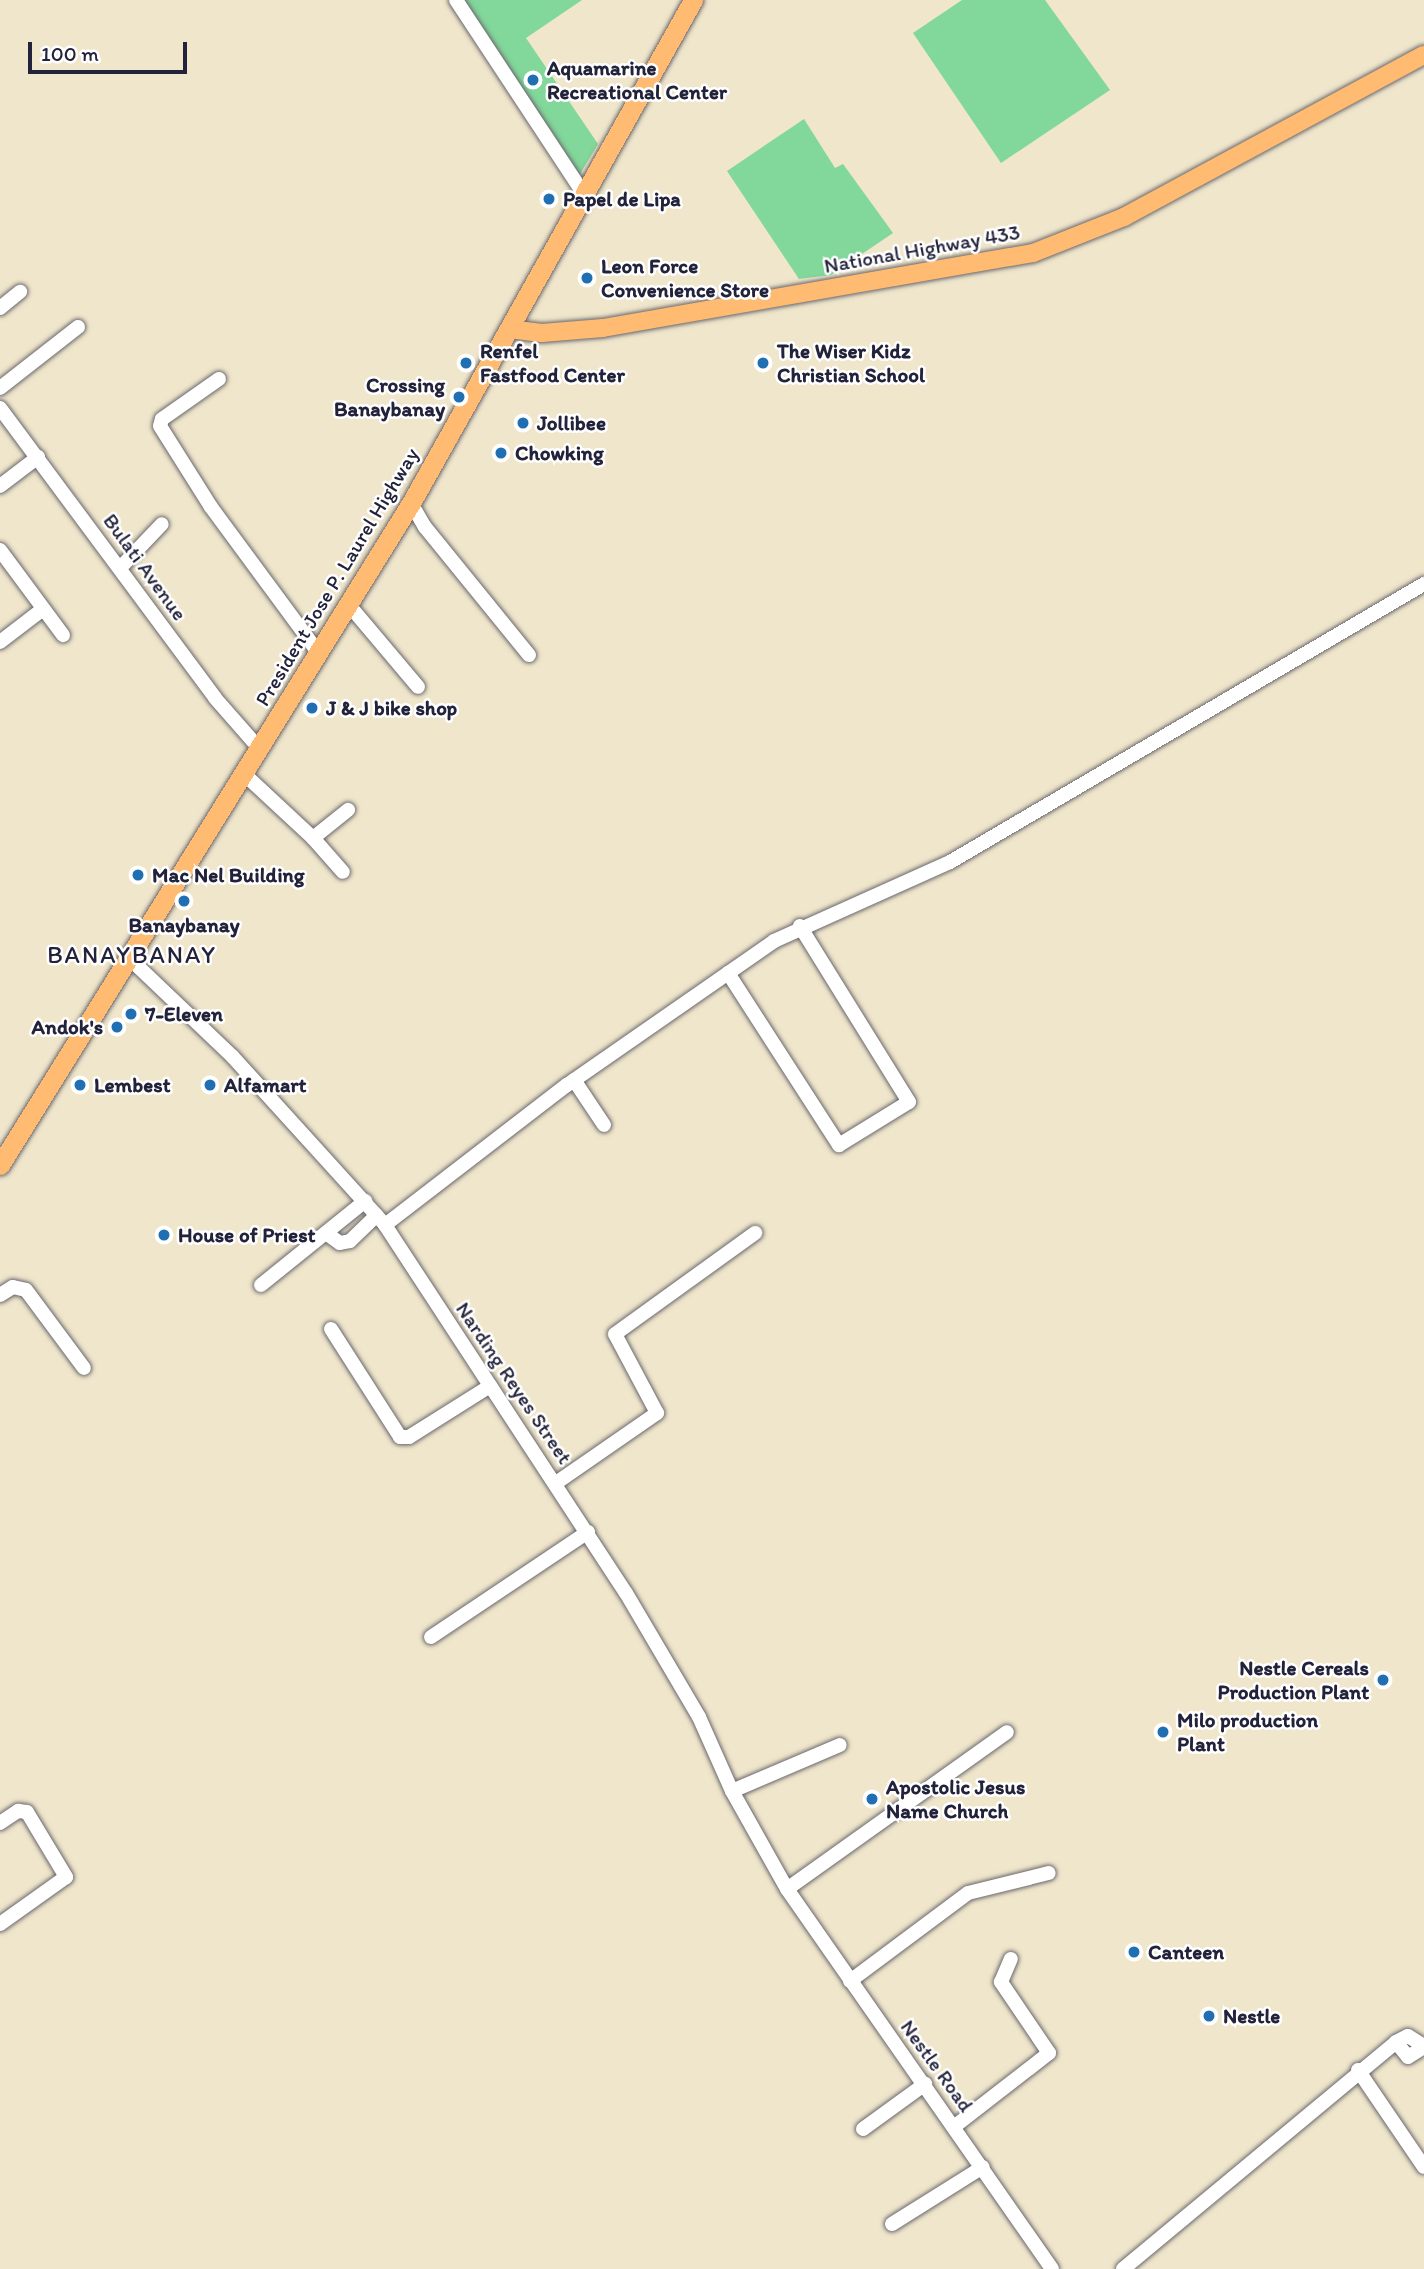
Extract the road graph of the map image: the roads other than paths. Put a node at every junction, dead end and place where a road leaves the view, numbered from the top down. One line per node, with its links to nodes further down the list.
1 (456, 0): 4 (street)
2 (693, 0): 4 (highway, President Jose P. Laurel Highway)
3 (1424, 55): 8 (main road, National Highway 433)
4 (584, 194): 8 (highway, President Jose P. Laurel Highway)
5 (20, 292): 6 (street)
6 (0, 308)
7 (78, 327): 10 (street)
8 (509, 330): 14 (highway, President Jose P. Laurel Highway)
9 (219, 379): 23 (street)
10 (0, 388)
11 (0, 408): 12 (street, Bulati Avenue)
12 (38, 457): 13 (street); 17 (street, Bulati Avenue)
13 (0, 486)
14 (411, 503): 19 (highway, President Jose P. Laurel Highway); 24 (street)
15 (162, 524): 17 (street)
16 (0, 550): 20 (street)
17 (121, 567): 26 (street, Bulati Avenue)
18 (1424, 584): 31 (street)
19 (349, 605): 23 (highway, President Jose P. Laurel Highway); 25 (street)
20 (43, 609): 21 (street); 22 (street)
21 (63, 635)
22 (0, 642)
23 (318, 652): 26 (highway, President Jose P. Laurel Highway)
24 (529, 655)
25 (418, 687)
26 (259, 748): 27 (highway, President Jose P. Laurel Highway)
27 (243, 773): 29 (street); 32 (highway, President Jose P. Laurel Highway)
28 (348, 810): 29 (street)
29 (313, 838): 30 (street)
30 (343, 872)
31 (800, 926): 33 (street); 33 (street)
32 (129, 958): 36 (highway, President Jose P. Laurel Highway); 37 (street, Narding Reyes Street)
33 (728, 973): 34 (street)
34 (574, 1080): 35 (street); 38 (street)
35 (604, 1125)
36 (0, 1165)
37 (365, 1201): 38 (street, Narding Reyes Street); 39 (street)
38 (381, 1220): 39 (street); 45 (street, Narding Reyes Street)
39 (326, 1233): 41 (street)
40 (755, 1233): 46 (street)
41 (261, 1285)
42 (0, 1296): 44 (street)
43 (331, 1329): 45 (street)
44 (83, 1368)
45 (490, 1386): 46 (street, Narding Reyes Street)
46 (556, 1483): 47 (street, Narding Reyes Street)
47 (588, 1532): 48 (street); 51 (street, Narding Reyes Street)
48 (432, 1637)
49 (1007, 1732): 54 (street)
50 (840, 1745): 51 (street)
51 (732, 1791): 54 (street, Narding Reyes Street)
52 (0, 1823): 55 (street)
53 (1049, 1873): 57 (street)
54 (787, 1889): 57 (street, Nestle Road)
55 (0, 1924)
56 (1011, 1959): 61 (street)
57 (850, 1982): 60 (street, Nestle Road)
58 (1424, 2047): 59 (street)
59 (1358, 2070): 64 (street); 67 (street)
60 (925, 2084): 61 (street, Nestle Road); 62 (street)
61 (955, 2126): 63 (street, Nestle Road)
62 (863, 2129)
63 (983, 2167): 65 (street); 66 (street, Nestle Road)
64 (1424, 2168)
65 (892, 2224)
66 (1052, 2269)
67 (1123, 2269)

